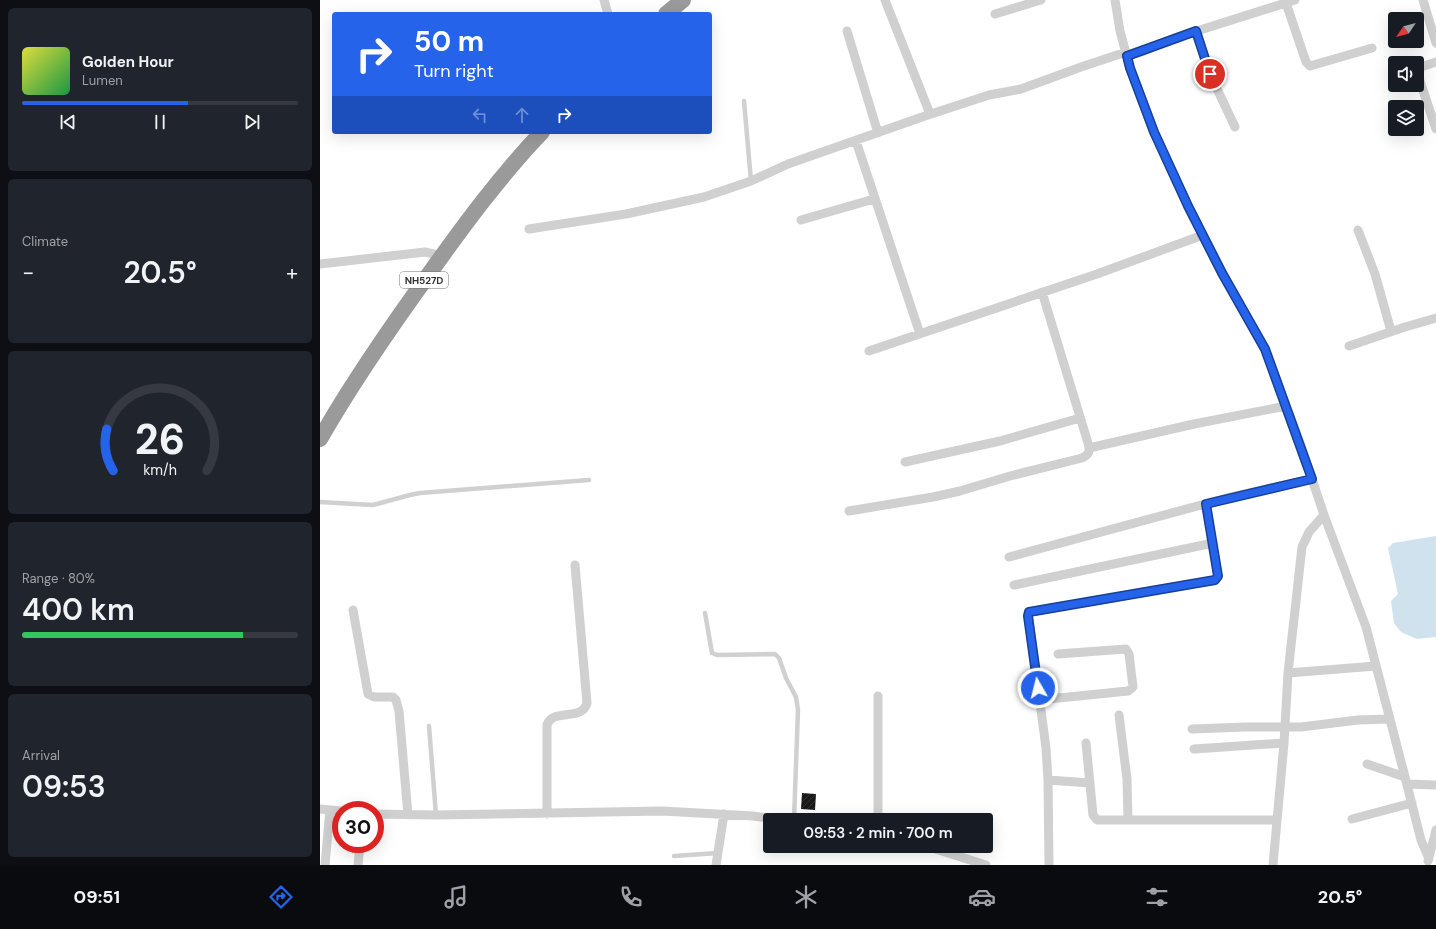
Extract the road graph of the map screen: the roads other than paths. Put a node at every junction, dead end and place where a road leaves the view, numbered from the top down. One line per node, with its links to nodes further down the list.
1 (604, 0): 8 (street)
2 (683, 0): 9 (highway)
3 (885, 0): 18 (street)
4 (1040, 0): 10 (street)
5 (1115, 0): 15 (street)
6 (1423, 0): 13 (street)
7 (1291, 1): 12 (street); 14 (street)
8 (607, 12)
9 (668, 12)
10 (995, 14)
11 (847, 31): 21 (street)
12 (1196, 31): 15 (street); 19 (street)
13 (1436, 43)
14 (1372, 48)
15 (1126, 54): 18 (street); 29 (street)
16 (1436, 62): 20 (street)
17 (744, 102): 24 (lane)
18 (930, 114): 21 (street)
19 (1235, 127)
20 (1436, 129)
21 (878, 133): 23 (street)
22 (540, 134): 30 (highway, NH527D)
23 (856, 141): 24 (street); 25 (street)
24 (751, 181): 27 (street)
25 (874, 199): 26 (street); 35 (street)
26 (801, 220)
27 (529, 229)
28 (1358, 230): 34 (street)
29 (1203, 235): 32 (street); 38 (street)
30 (442, 256): 31 (street); 40 (highway, NH527D)
31 (320, 264)
32 (1042, 292): 35 (street); 39 (street)
33 (1436, 318): 34 (street)
34 (1391, 331): 36 (street)
35 (920, 334): 37 (street)
36 (1349, 346)
37 (869, 351)
38 (1286, 406): 41 (street); 43 (street)
39 (1080, 418): 41 (street); 42 (street)
40 (320, 439)
41 (1089, 448): 47 (street)
42 (905, 462)
43 (1312, 479): 46 (street); 48 (street)
44 (589, 480): 45 (lane)
45 (320, 502)
46 (1206, 504): 49 (street); 50 (street)
47 (849, 511)
48 (1324, 515): 56 (street); 57 (street)
49 (1212, 543): 52 (street); 59 (street)
50 (1009, 557)
51 (575, 565): 79 (street)
52 (1014, 585)
53 (353, 610): 81 (street)
54 (705, 613): 76 (lane)
55 (1058, 654): 59 (street)
56 (1376, 666): 57 (street); 61 (street)
57 (1288, 673): 63 (street)
58 (878, 696): 77 (street)
59 (1039, 700): 69 (street)
60 (1119, 715): 85 (street)
61 (1390, 719): 63 (street); 70 (street)
62 (430, 726): 82 (lane)
63 (1285, 726): 64 (street); 66 (street)
64 (1192, 729)
65 (1086, 743): 71 (street)
66 (1284, 743): 67 (street); 86 (street)
67 (1194, 749)
68 (1367, 764): 70 (street)
69 (1048, 780): 71 (street); 99 (street)
70 (1406, 780): 72 (street); 73 (street)
71 (1090, 783): 85 (street)
72 (1436, 785)
73 (1412, 803): 84 (street); 93 (street)
74 (320, 809): 75 (street)
75 (330, 810): 94 (street)
76 (794, 813)
77 (878, 813)
78 (384, 814): 81 (street)
79 (547, 814): 80 (street); 82 (street)
80 (724, 814): 83 (street); 89 (street)
81 (408, 815): 82 (street)
82 (436, 815)
83 (763, 817)
84 (1352, 819)
85 (1128, 820): 86 (street)
86 (1276, 820): 100 (street)
87 (1436, 830): 93 (street)
88 (359, 853): 95 (street)
89 (718, 853): 92 (lane); 96 (street)
90 (947, 853): 91 (street)
91 (953, 855): 97 (street); 98 (street)
92 (674, 856)
93 (1431, 858)
94 (325, 865)
95 (358, 865)
96 (716, 865)
97 (954, 865)
98 (986, 865)
99 (1049, 865)
100 (1273, 865)

